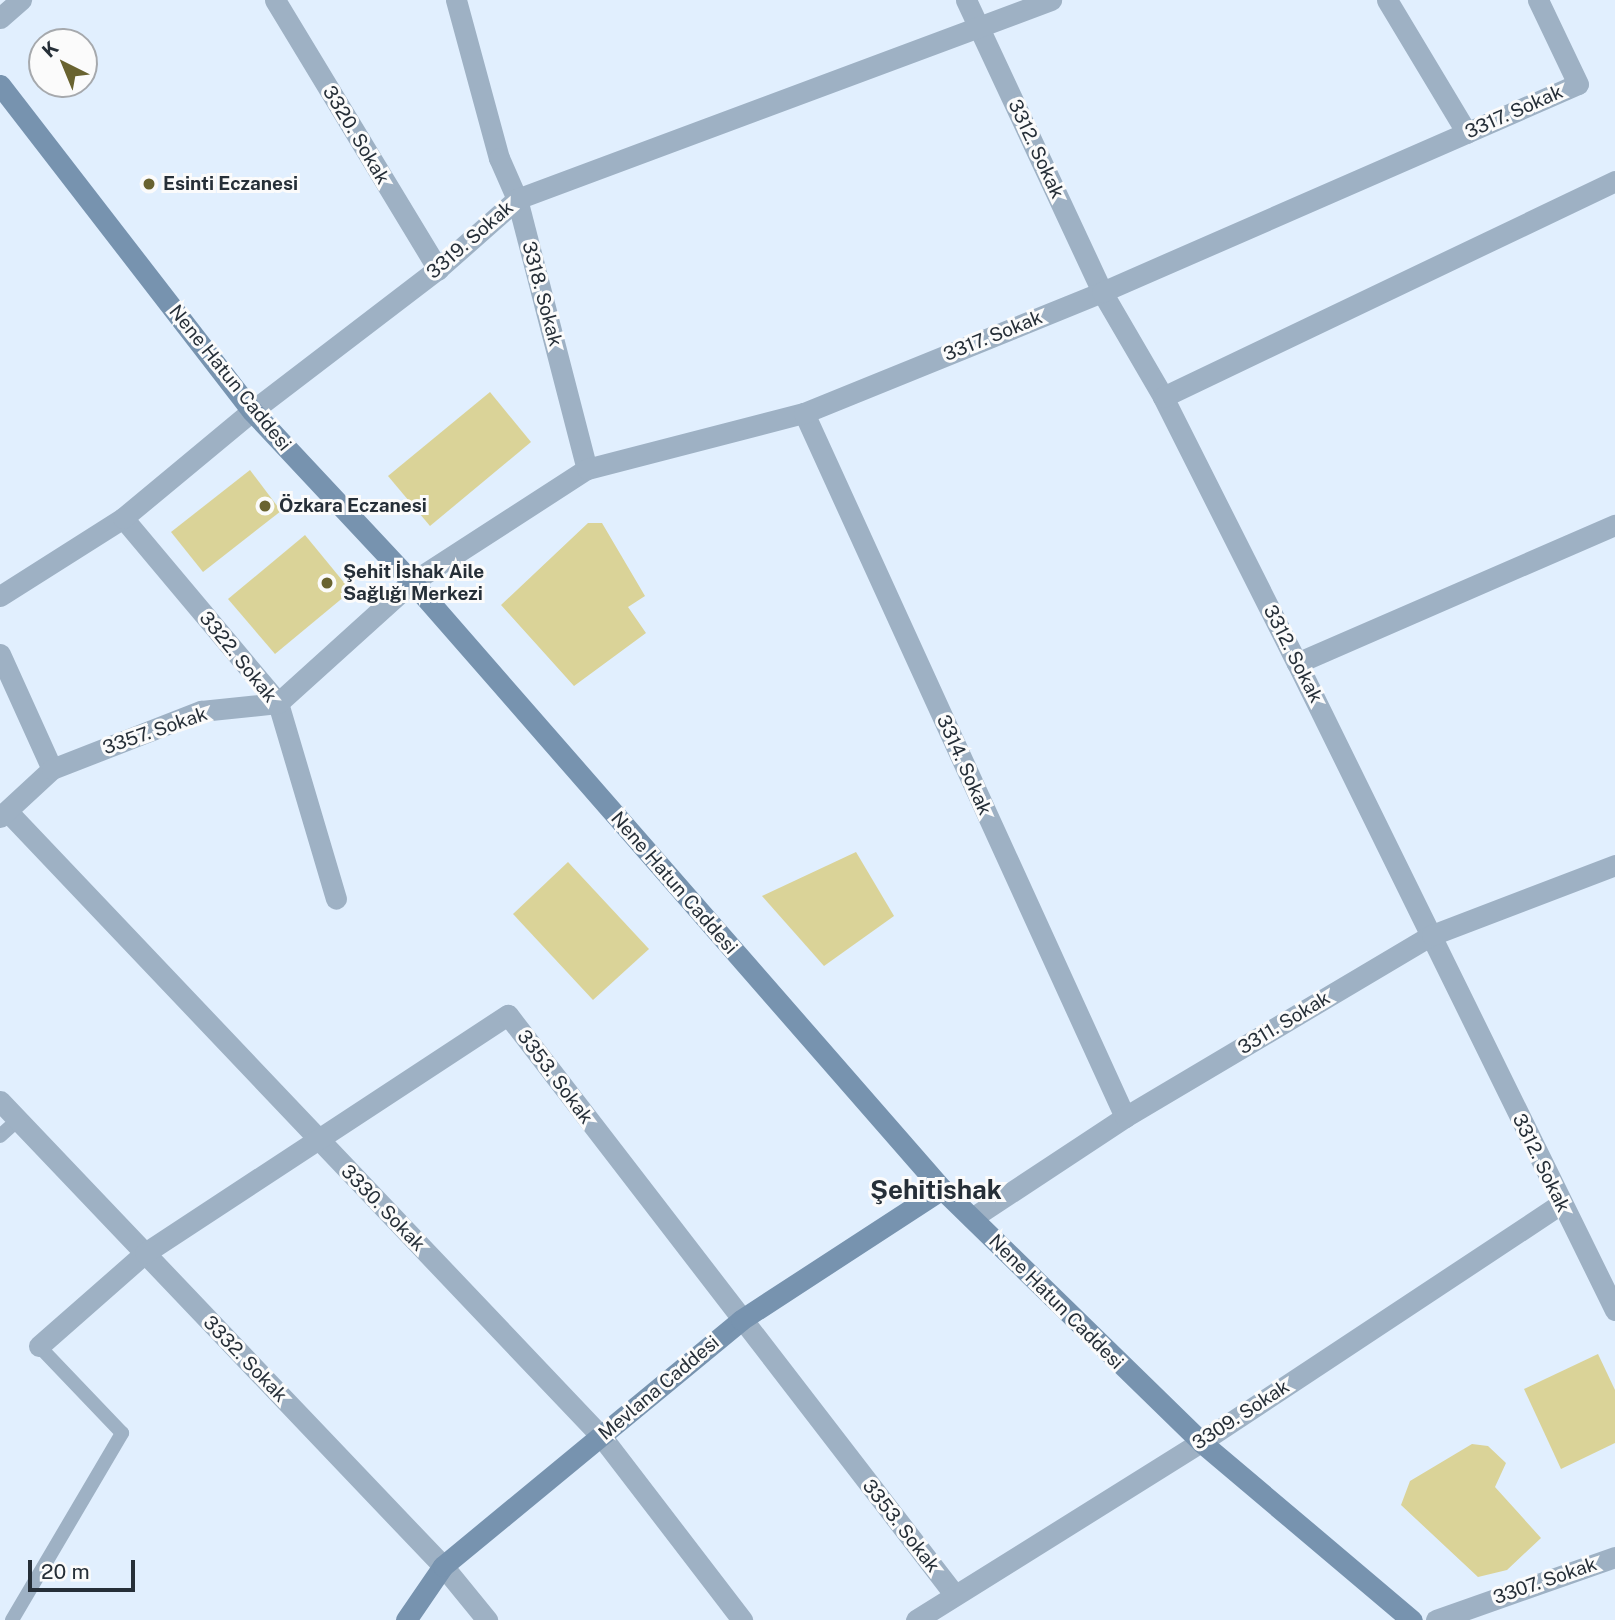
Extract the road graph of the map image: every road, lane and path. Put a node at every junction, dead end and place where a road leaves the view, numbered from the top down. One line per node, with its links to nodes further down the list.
1 (21, 0): 8 (street)
2 (275, 0): 14 (street, 3320. Sokak)
3 (456, 0): 13 (street, 3318. Sokak)
4 (966, 0): 9 (street, 3312. Sokak)
5 (1051, 0): 9 (street, 3319. Sokak)
6 (1387, 0): 11 (street)
7 (1538, 0): 11 (street, 3317. Sokak)
8 (0, 18)
9 (978, 25): 13 (street, 3319. Sokak); 15 (street, 3312. Sokak)
10 (0, 85): 17 (street, Nene Hatun Caddesi)
11 (1467, 133): 15 (street, 3317. Sokak)
12 (1615, 181): 16 (street)
13 (517, 200): 14 (street, 3319. Sokak); 19 (street, 3318. Sokak)
14 (438, 269): 17 (street, 3319. Sokak)
15 (1102, 292): 16 (street, 3312. Sokak); 18 (street, 3317. Sokak)
16 (1163, 397): 25 (street, 3312. Sokak)
17 (252, 411): 20 (street, 3319. Sokak); 22 (street, Nene Hatun Caddesi)
18 (804, 413): 19 (street, 3317. Sokak); 33 (street, 3314. Sokak)
19 (587, 469): 22 (street, 3317. Sokak)
20 (123, 518): 23 (street, 3319. Sokak); 26 (street, 3322. Sokak)
21 (1615, 525): 25 (street)
22 (412, 582): 26 (street); 37 (street, Nene Hatun Caddesi)
23 (0, 596)
24 (0, 654): 27 (street)
25 (1297, 663): 31 (street, 3312. Sokak)
26 (278, 704): 27 (street, 3357. Sokak); 30 (street, 3322. Sokak)
27 (52, 768): 28 (street, 3357. Sokak)
28 (3, 814): 36 (street, 3330. Sokak)
29 (1615, 865): 31 (street, 3311. Sokak)
30 (336, 899)
31 (1432, 935): 33 (street, 3311. Sokak); 38 (street, 3312. Sokak)
32 (0, 1101): 34 (street, 3332. Sokak)
33 (1125, 1117): 39 (street, 3311. Sokak)
34 (18, 1120): 35 (lane); 40 (street, 3332. Sokak)
35 (0, 1136)
36 (319, 1140): 40 (street, 3353. Sokak); 42 (street, 3353. Sokak); 44 (street, 3330. Sokak)
37 (942, 1189): 39 (street, Nene Hatun Caddesi); 42 (street, Mevlana Caddesi)
38 (1561, 1204): 41 (street, 3312. Sokak); 45 (street, 3309. Sokak)
39 (972, 1218): 45 (street, Nene Hatun Caddesi)
40 (145, 1253): 43 (street, 3353. Sokak); 47 (street, 3332. Sokak)
41 (1615, 1310)
42 (741, 1320): 44 (street, Mevlana Caddesi); 48 (street, 3353. Sokak)
43 (39, 1346): 49 (lane)
44 (601, 1436): 47 (street, Mevlana Caddesi); 52 (street, 3330. Sokak)
45 (1201, 1442): 48 (street, 3309. Sokak); 54 (street, Nene Hatun Caddesi)
46 (1615, 1557): 55 (street, 3307. Sokak)
47 (443, 1566): 50 (street, Mevlana Caddesi); 51 (street, 3332. Sokak)
48 (954, 1594): 53 (street, 3309. Sokak)
49 (12, 1620)
50 (406, 1620)
51 (487, 1620)
52 (742, 1620)
53 (916, 1620)
54 (1412, 1620)
55 (1436, 1620)

